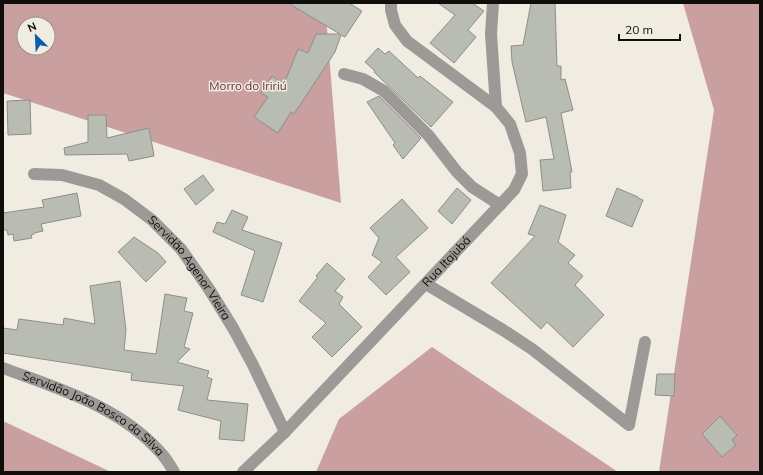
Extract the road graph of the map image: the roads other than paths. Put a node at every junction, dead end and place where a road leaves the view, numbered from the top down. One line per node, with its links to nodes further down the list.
1 (391, 3): 4 (street, Rua Itajubá)
2 (493, 3): 4 (street)
3 (344, 74): 6 (street)
4 (496, 107): 6 (street, Rua Itajubá)
5 (34, 174): 10 (street, Servidão Agenor Vieira)
6 (500, 205): 7 (street, Rua Itajubá)
7 (426, 284): 8 (street); 10 (street, Rua Itajubá)
8 (645, 342)
9 (3, 368): 11 (street, Servidão João Bosco da Silva)
10 (285, 432): 12 (street, Rua Itajubá)
11 (174, 472)
12 (244, 472)

